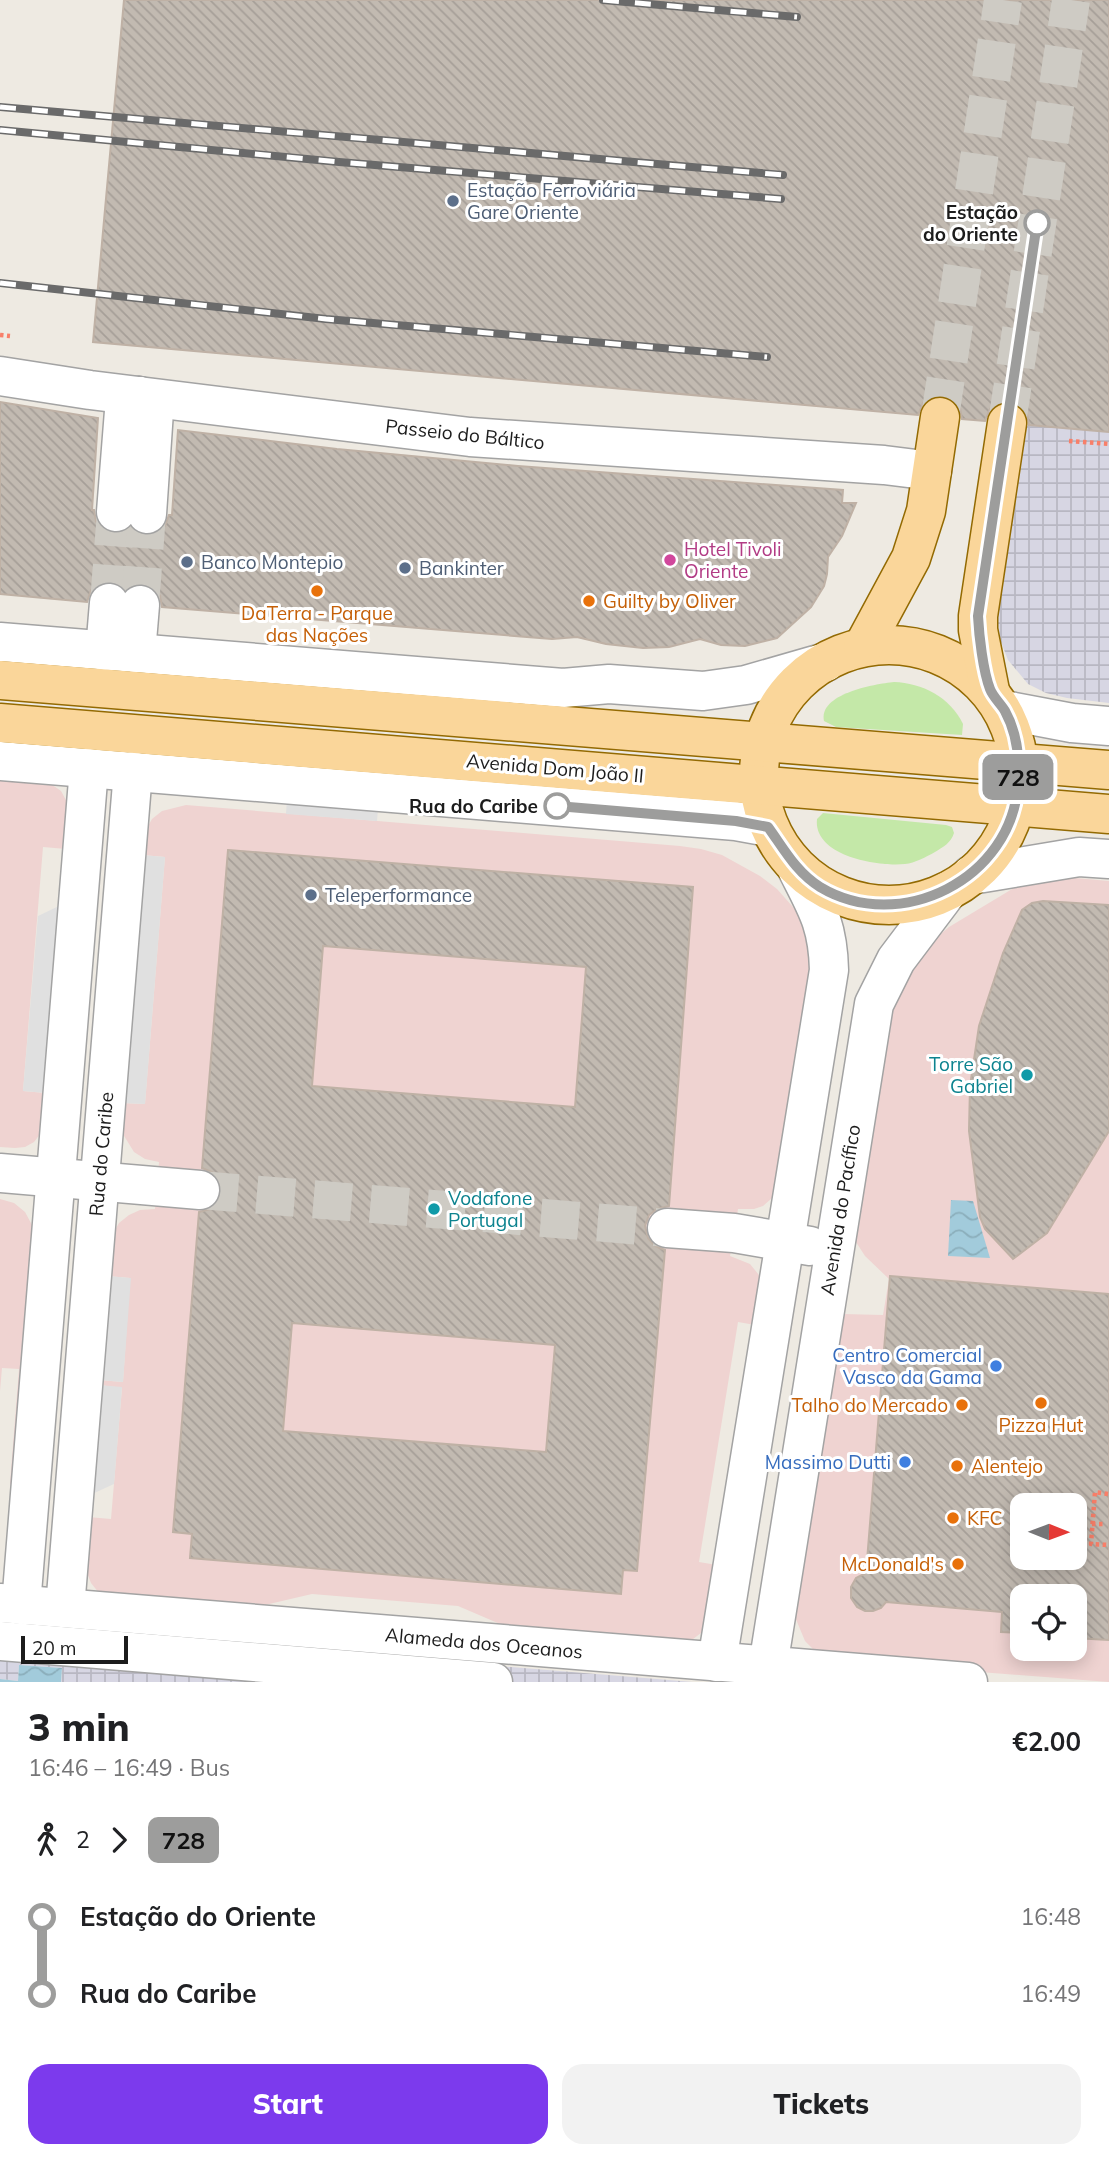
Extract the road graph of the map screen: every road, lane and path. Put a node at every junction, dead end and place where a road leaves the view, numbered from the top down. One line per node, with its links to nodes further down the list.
1 (0, 335): 2 (path)
2 (10, 336)
3 (0, 376): 4 (street, Passeio do Báltico)
4 (139, 396): 9 (street, Passeio do Báltico); 10 (street)
5 (940, 417): 9 (main road)
6 (1007, 423): 18 (main road)
7 (1069, 441): 8 (path)
8 (1109, 444)
9 (932, 471): 13 (main road)
10 (132, 513)
11 (125, 605): 14 (street)
12 (0, 642): 14 (street)
13 (863, 648): 15 (main road); 18 (main road)
14 (120, 652): 17 (street)
15 (826, 662): 17 (street); 22 (main road)
16 (0, 680): 21 (main road)
17 (563, 688): 21 (street)
18 (997, 700): 20 (street); 24 (main road)
19 (0, 723): 28 (main road, Avenida Dom João II)
20 (1109, 726)
21 (611, 730): 22 (main road)
22 (763, 742): 24 (main road); 28 (main road)
23 (0, 761): 25 (street, Avenida Dom João II)
24 (1018, 763): 27 (main road); 29 (main road)
25 (89, 768): 26 (street, Avenida Dom João II); 36 (street)
26 (133, 771): 31 (street, Avenida Dom João II); 37 (street, Rua do Caribe)
27 (1109, 771)
28 (758, 785): 29 (main road, Avenida Dom João II); 31 (main road)
29 (1014, 806): 30 (main road, Avenida Dom João II); 34 (main road)
30 (1109, 814)
31 (768, 827): 33 (main road)
32 (1109, 859): 34 (street)
33 (797, 869): 34 (main road); 40 (street)
34 (959, 883): 41 (street, Avenida do Pacífico)
35 (0, 1173): 36 (street)
36 (56, 1178): 37 (street); 45 (street)
37 (99, 1181): 38 (street); 46 (street, Rua do Caribe)
38 (200, 1190)
39 (667, 1228): 40 (street)
40 (785, 1241): 41 (street); 47 (street)
41 (833, 1249): 49 (street, Avenida do Pacífico)
42 (1108, 1493): 43 (path)
43 (1092, 1524): 44 (path); 48 (path)
44 (1105, 1524)
45 (27, 1534): 46 (street); 50 (street)
46 (70, 1537): 51 (street, Rua do Caribe)
47 (736, 1543): 49 (street); 53 (street)
48 (1109, 1545)
49 (787, 1551): 54 (street, Avenida do Pacífico)
50 (10, 1604): 51 (street, Alameda dos Oceanos)
51 (65, 1608): 53 (street, Alameda dos Oceanos)
52 (0, 1641): 55 (street, Alameda dos Oceanos)
53 (717, 1662): 54 (street, Alameda dos Oceanos)
54 (768, 1666): 56 (street, Alameda dos Oceanos)
55 (493, 1682)
56 (968, 1682)

